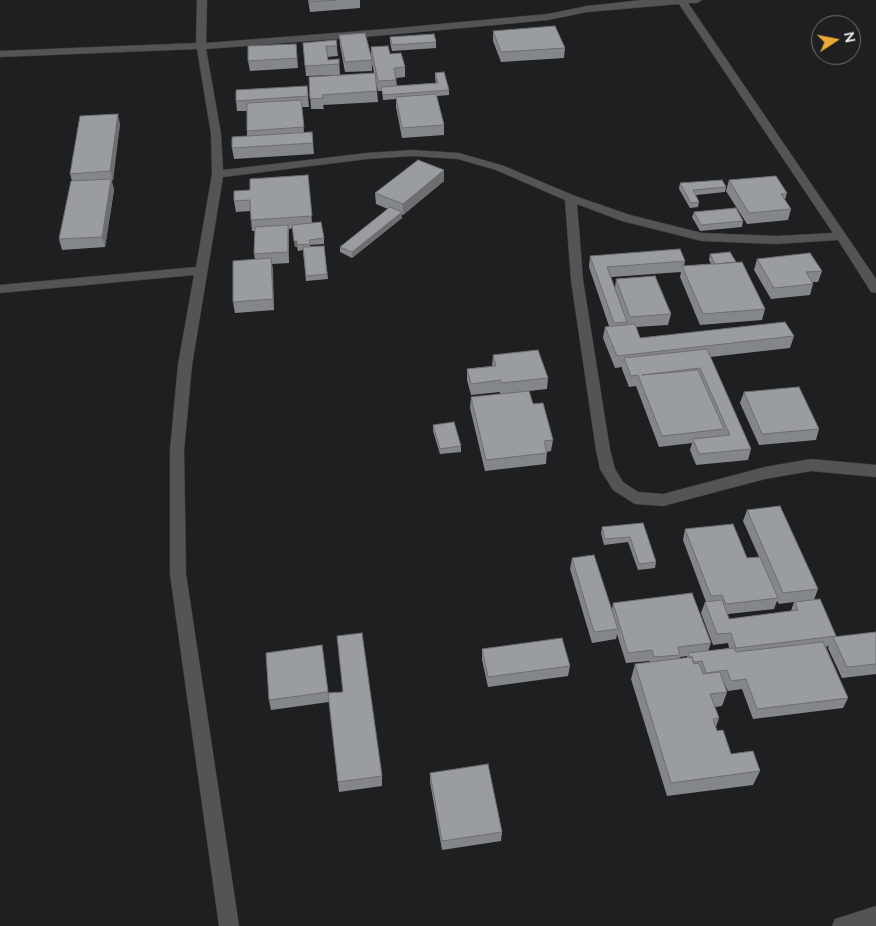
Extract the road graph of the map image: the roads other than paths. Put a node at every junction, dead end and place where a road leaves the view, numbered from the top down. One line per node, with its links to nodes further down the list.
1 (202, 0): 4 (street)
2 (682, 0): 3 (street); 4 (street); 8 (street)
3 (697, 0)
4 (201, 46): 5 (street); 6 (street)
5 (0, 54)
6 (218, 174): 7 (street); 11 (street)
7 (571, 198): 8 (street); 14 (street)
8 (841, 236): 9 (street)
9 (855, 256): 10 (street); 13 (street)
10 (876, 264)
11 (202, 270): 12 (street); 16 (street)
12 (0, 289)
13 (876, 289)
14 (876, 471)
15 (876, 916): 17 (street)
16 (229, 926)
17 (842, 926)

